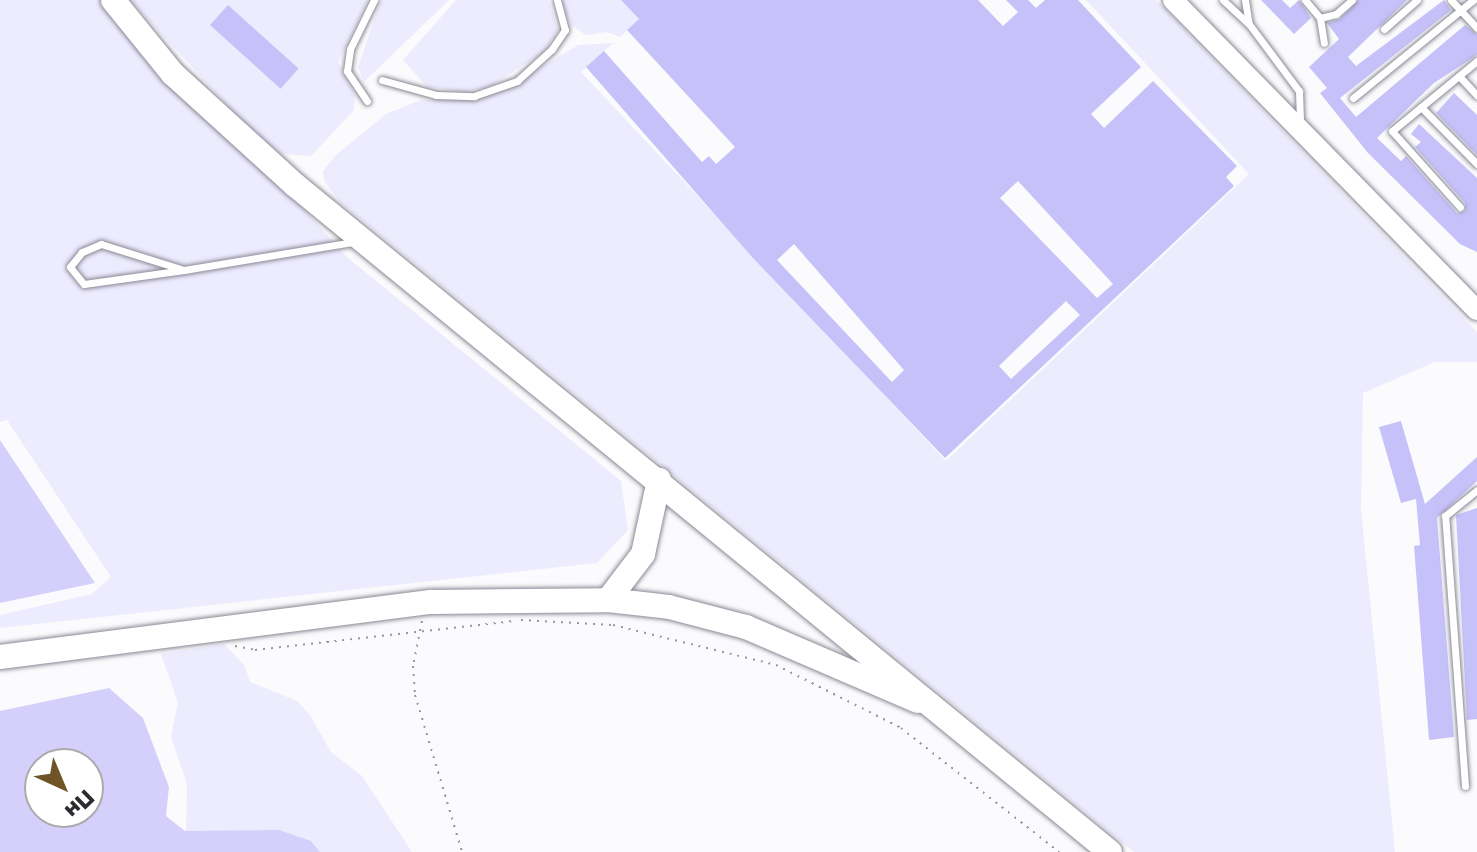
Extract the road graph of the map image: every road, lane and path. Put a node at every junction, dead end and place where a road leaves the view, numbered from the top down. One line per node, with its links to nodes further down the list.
1 (113, 0): 28 (main road)
2 (374, 0): 23 (lane)
3 (557, 0): 20 (lane)
4 (1173, 0): 25 (street)
5 (1223, 0): 14 (lane)
6 (1245, 0): 14 (lane)
7 (1305, 0): 13 (lane)
8 (1352, 0): 13 (lane)
9 (1417, 0): 16 (lane)
10 (1451, 0): 12 (lane)
11 (1473, 0): 12 (lane)
12 (1460, 11): 15 (lane); 22 (lane)
13 (1320, 18): 17 (lane)
14 (1249, 24): 25 (lane)
15 (1477, 28)
16 (1384, 29)
17 (1324, 43)
18 (1477, 61): 19 (lane)
19 (1459, 76): 21 (lane); 24 (lane)
20 (382, 80)
21 (1477, 95)
22 (1353, 98)
23 (367, 101)
24 (1421, 107): 26 (lane); 27 (lane)
25 (1300, 130): 30 (street)
26 (1477, 164)
27 (1460, 207)
28 (364, 240): 29 (lane); 31 (main road)
29 (184, 270): 29 (lane)
30 (1477, 310)
31 (659, 480): 33 (main road); 38 (main road)
32 (1477, 490): 39 (lane)
33 (608, 600): 34 (main road); 38 (main road)
34 (424, 603): 35 (path); 37 (main road)
35 (421, 629): 36 (path); 40 (path); 41 (path)
36 (224, 644)
37 (0, 657)
38 (939, 709): 42 (main road)
39 (1465, 786)
40 (462, 852)
41 (1059, 852)
42 (1110, 852)

